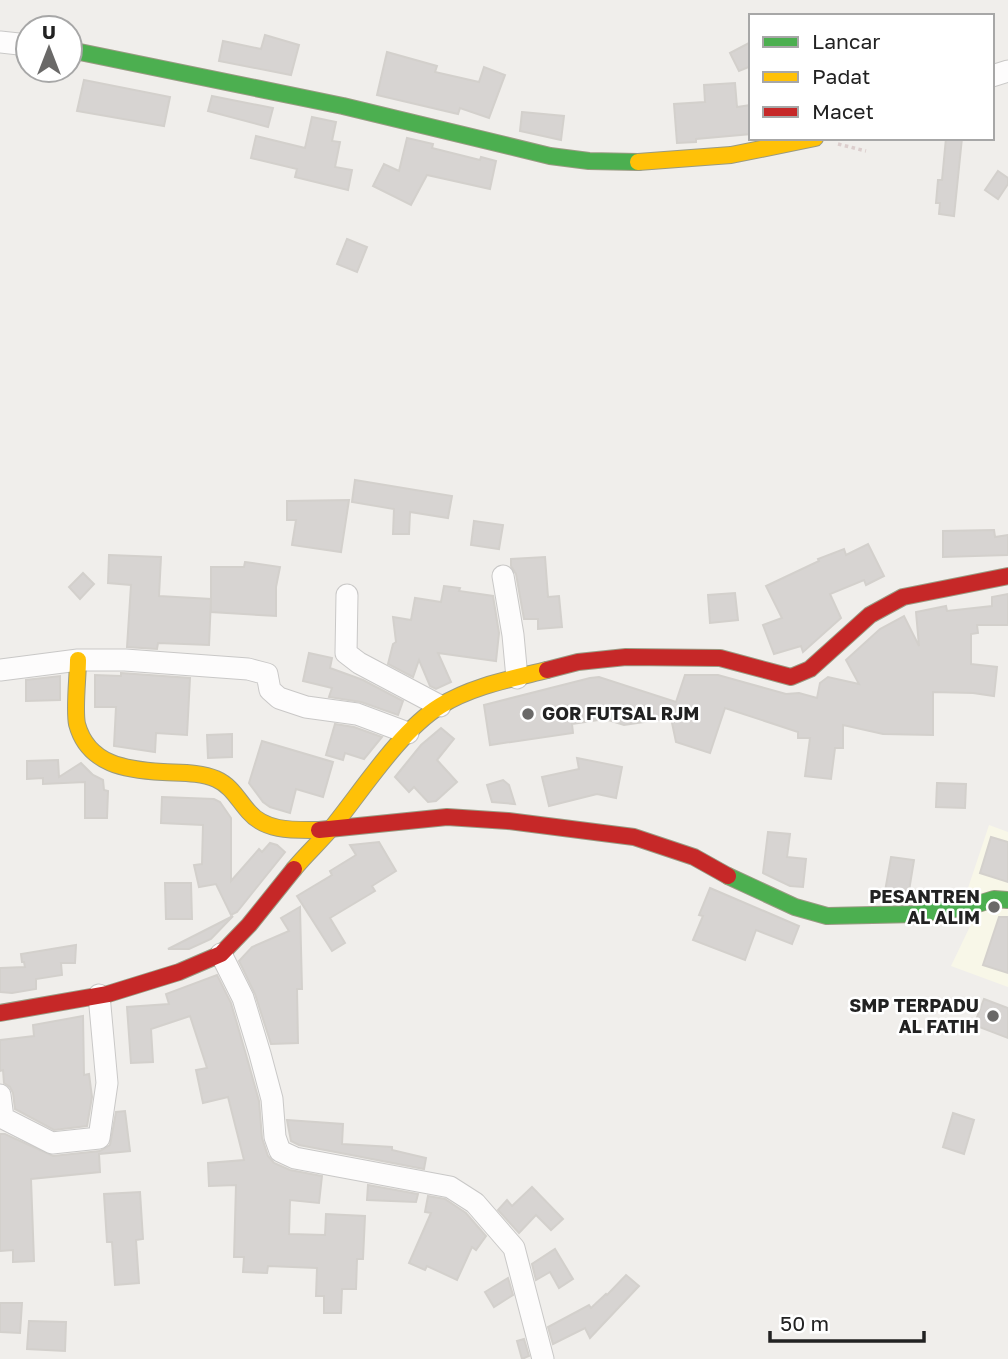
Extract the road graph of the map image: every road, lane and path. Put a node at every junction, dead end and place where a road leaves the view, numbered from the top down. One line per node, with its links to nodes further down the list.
1 (84, 52): 2 (street)
2 (806, 140)
3 (503, 576): 8 (street)
4 (1008, 576): 8 (street)
5 (347, 595): 9 (street)
6 (78, 660): 7 (street); 10 (street); 11 (street)
7 (0, 670)
8 (517, 678): 9 (street)
9 (440, 706): 10 (street)
10 (408, 733): 11 (street)
11 (330, 830): 12 (street); 13 (street)
12 (1008, 900)
13 (220, 954): 14 (street); 17 (street)
14 (99, 996): 15 (street); 16 (street)
15 (0, 1013)
16 (0, 1095)
17 (543, 1359)

